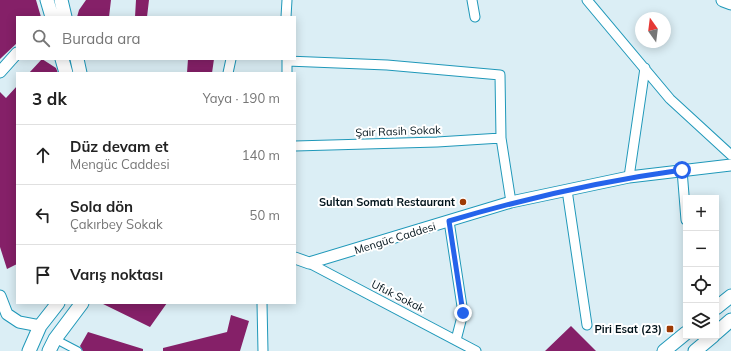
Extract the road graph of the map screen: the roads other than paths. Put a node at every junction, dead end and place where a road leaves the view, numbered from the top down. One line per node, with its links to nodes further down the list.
1 (47, 0): 8 (main road)
2 (61, 0): 9 (main road)
3 (287, 0): 10 (street)
4 (472, 0): 11 (street)
5 (587, 0): 17 (street)
6 (723, 0): 7 (main road)
7 (731, 3)
8 (51, 16)
9 (65, 16)
10 (286, 16)
11 (475, 17)
12 (16, 54): 18 (street)
13 (62, 60): 19 (main road)
14 (77, 60): 20 (main road)
15 (231, 60): 21 (street)
16 (287, 60): 22 (street); 23 (street)
17 (645, 68): 25 (street); 28 (street)
18 (0, 72)
19 (66, 72)
20 (80, 72)
21 (228, 72)
22 (287, 72)
23 (501, 138): 24 (street, Şair Rasih Sokak); 31 (street)
24 (296, 146)
25 (731, 155)
26 (731, 165): 27 (street, Mengüc Caddesi)
27 (682, 170): 28 (street, Mengüc Caddesi); 30 (street)
28 (629, 178): 29 (street, Mengüc Caddesi)
29 (567, 190): 31 (street, Mengüc Caddesi); 42 (street)
30 (684, 195)
31 (511, 202): 32 (street, Mengüc Caddesi)
32 (449, 221): 34 (street, Mengüc Caddesi); 47 (street)
33 (296, 258): 34 (street)
34 (309, 263): 47 (street, Ufuk Sokak)
35 (0, 296): 43 (street)
36 (731, 296): 40 (main road)
37 (57, 304): 43 (main road)
38 (81, 304): 48 (main road)
39 (262, 304): 51 (street)
40 (719, 306)
41 (731, 320): 44 (main road)
42 (586, 325)
43 (40, 326): 49 (main road)
44 (719, 330)
45 (683, 335): 53 (main road)
46 (709, 339): 54 (main road)
47 (456, 340): 52 (street, Ufuk Sokak)
48 (52, 345): 50 (street)
49 (29, 351)
50 (78, 351)
51 (263, 351)
52 (476, 351)
53 (664, 351)
54 (695, 351)

